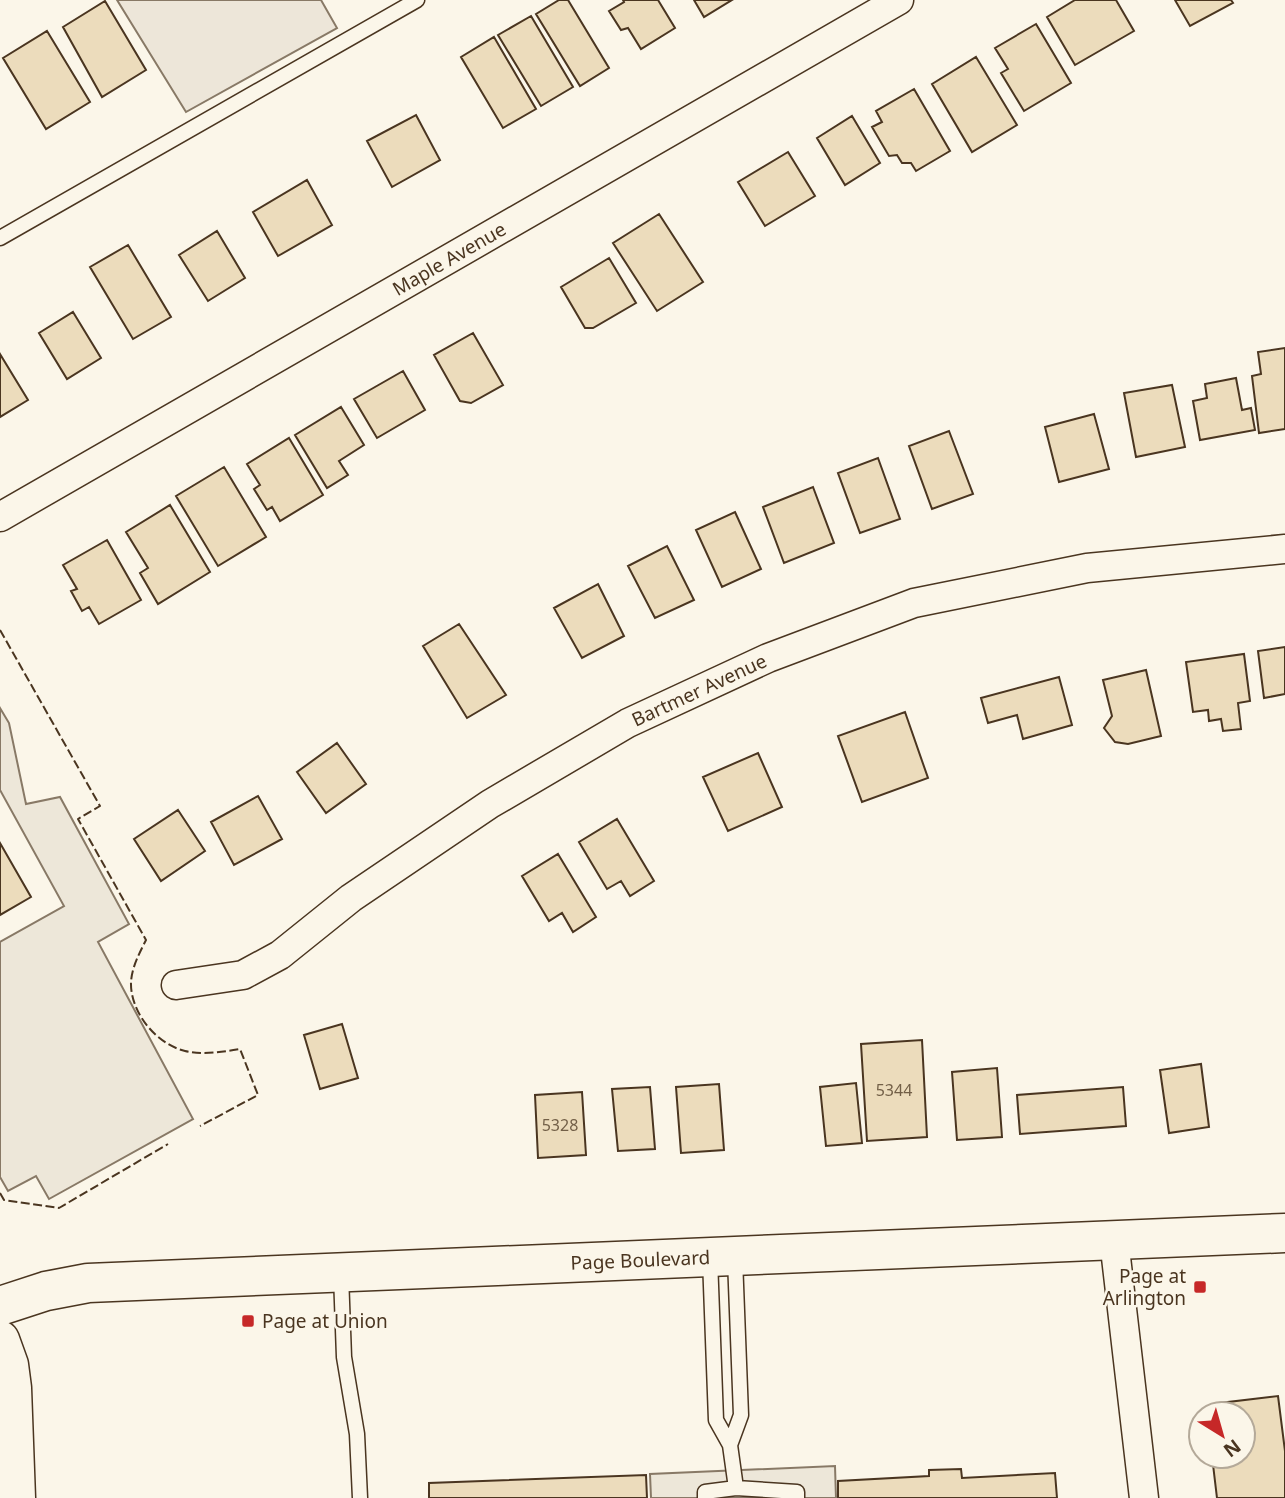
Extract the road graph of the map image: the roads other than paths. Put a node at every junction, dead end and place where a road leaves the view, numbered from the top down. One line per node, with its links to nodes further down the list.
1 (417, 0): 3 (lane)
2 (899, 0): 4 (street, Maple Avenue)
3 (0, 238)
4 (0, 517)
5 (1285, 549): 6 (street, Bartmer Avenue)
6 (176, 985)
7 (1285, 1233): 8 (main road, Page Boulevard)
8 (1114, 1240): 9 (main road, Page Boulevard); 19 (street)
9 (722, 1257): 10 (main road, Page Boulevard); 13 (lane); 13 (lane)
10 (341, 1273): 11 (main road, Page Boulevard); 16 (lane)
11 (0, 1306)
12 (0, 1340): 15 (main road)
13 (730, 1445): 14 (lane)
14 (736, 1488): 17 (lane); 18 (lane)
15 (16, 1498)
16 (360, 1498)
17 (705, 1498)
18 (797, 1498)
19 (1144, 1498)

